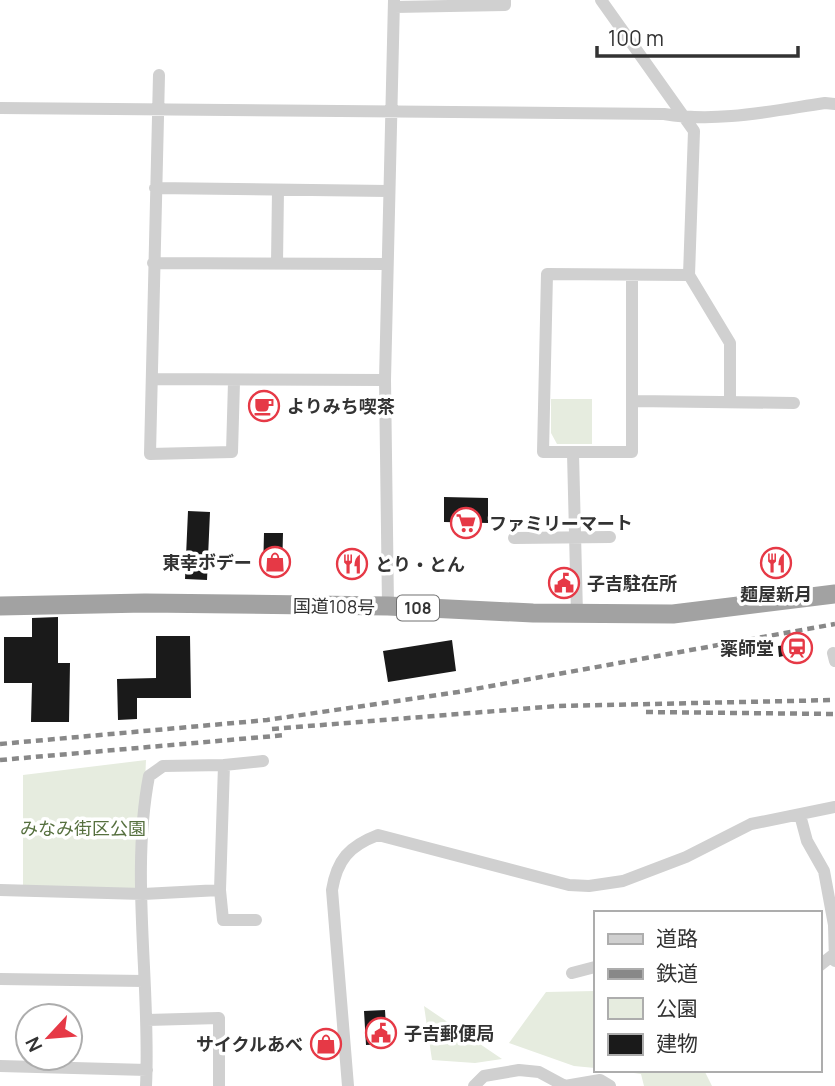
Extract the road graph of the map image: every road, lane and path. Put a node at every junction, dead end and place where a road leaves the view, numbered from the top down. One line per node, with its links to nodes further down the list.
1 (505, 0): 3 (street)
2 (601, 0): 9 (street)
3 (394, 3): 8 (street)
4 (159, 75): 7 (street)
5 (835, 104): 9 (street)
6 (0, 108): 7 (street)
7 (156, 109): 8 (street); 10 (street)
8 (390, 110): 9 (street); 12 (street)
9 (688, 118): 17 (street)
10 (155, 188): 11 (street); 13 (street)
11 (278, 190): 12 (street); 14 (street)
12 (388, 191): 15 (street)
13 (153, 263): 14 (street); 18 (street)
14 (277, 263): 15 (street)
15 (387, 264): 19 (street)
16 (632, 275): 17 (street); 22 (street); 24 (street)
17 (689, 275): 21 (street)
18 (152, 379): 20 (street); 20 (street)
19 (385, 380): 20 (street); 30 (street)
20 (234, 382)
21 (730, 400): 22 (street); 23 (street)
22 (634, 401): 24 (street)
23 (794, 403)
24 (573, 453): 25 (street)
25 (577, 537): 26 (street); 27 (street); 31 (street)
26 (610, 537)
27 (514, 538)
28 (835, 594): 31 (highway, 国道108号 / 108)
29 (0, 606): 30 (highway, 国道108号 / 108)
30 (388, 606): 31 (highway, 国道108号 / 108)
31 (577, 614)
32 (263, 761): 33 (street)
33 (224, 765): 37 (street); 38 (street)
34 (835, 807): 35 (street)
35 (800, 815): 40 (street); 50 (street)
36 (0, 890): 38 (street)
37 (220, 890): 38 (street); 39 (street)
38 (143, 894): 44 (street)
39 (256, 920)
40 (834, 958)
41 (594, 967): 42 (street)
42 (572, 973)
43 (0, 979): 44 (street)
44 (145, 981): 45 (street)
45 (147, 1020): 47 (street); 49 (street)
46 (0, 1066): 47 (street)
47 (147, 1070): 48 (street)
48 (146, 1086)
49 (219, 1086)
50 (348, 1086)
51 (474, 1086): 52 (street)
52 (610, 1086)

